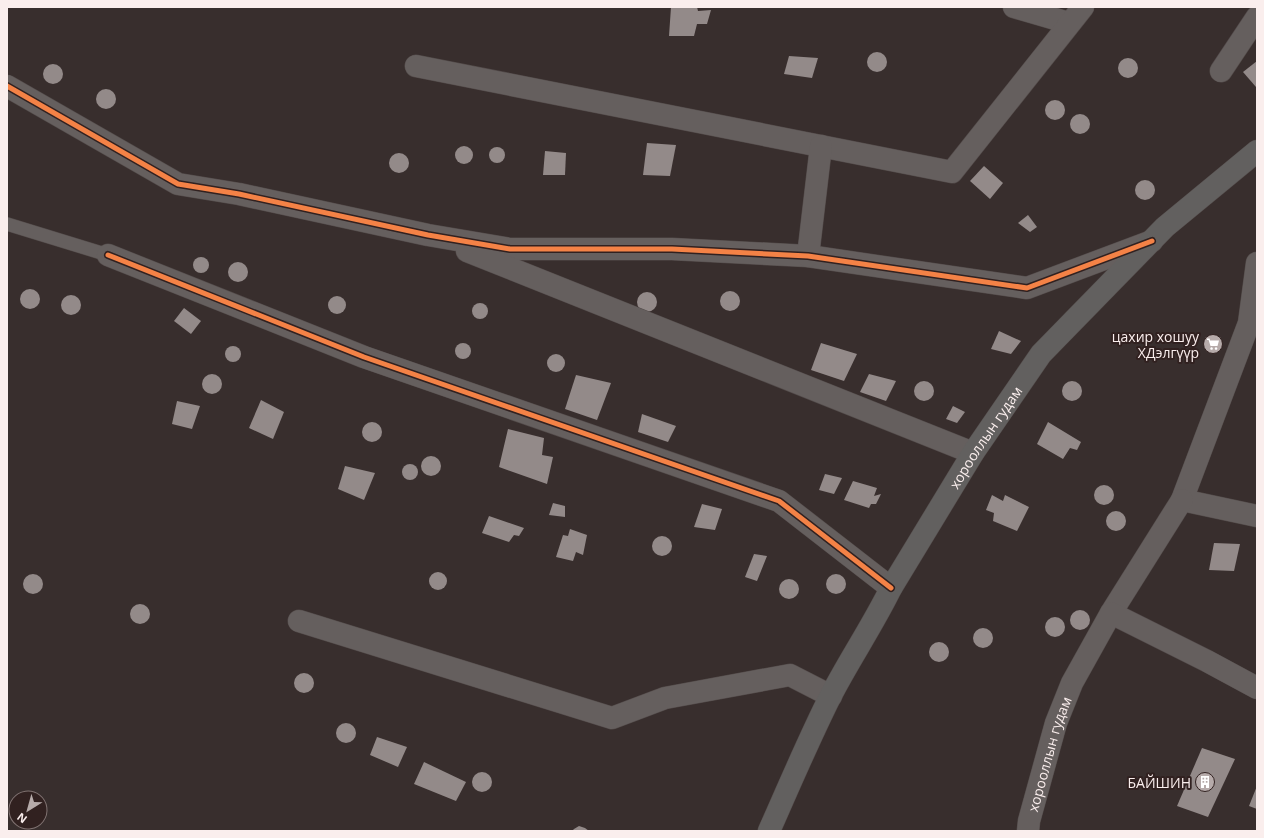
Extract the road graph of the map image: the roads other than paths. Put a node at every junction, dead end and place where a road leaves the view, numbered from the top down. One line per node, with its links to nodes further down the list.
1 (1014, 7): 2 (street)
2 (1076, 15): 7 (street)
3 (1257, 17): 5 (street)
4 (416, 66): 7 (street)
5 (1221, 71)
6 (7, 86): 10 (street)
7 (821, 146): 13 (street)
8 (1252, 160): 11 (main road, хорооллын гудам)
9 (7, 224): 12 (lane)
10 (428, 235): 13 (street); 16 (street)
11 (1152, 241): 13 (street); 16 (main road, хорооллын гудам)
12 (108, 255): 19 (street)
13 (808, 256)
14 (1257, 263): 15 (street, хорооллын гудам)
15 (1253, 325): 17 (street, хорооллын гудам)
16 (972, 453): 19 (main road, хорооллын гудам)
17 (1182, 500): 18 (street); 20 (street, хорооллын гудам)
18 (1257, 516)
19 (890, 588): 23 (main road, хорооллын гудам)
20 (1111, 613): 22 (street); 25 (street, хорооллын гудам)
21 (300, 621): 23 (street)
22 (1257, 688)
23 (830, 696): 24 (main road, хорооллын гудам)
24 (770, 831)
25 (1028, 831)

